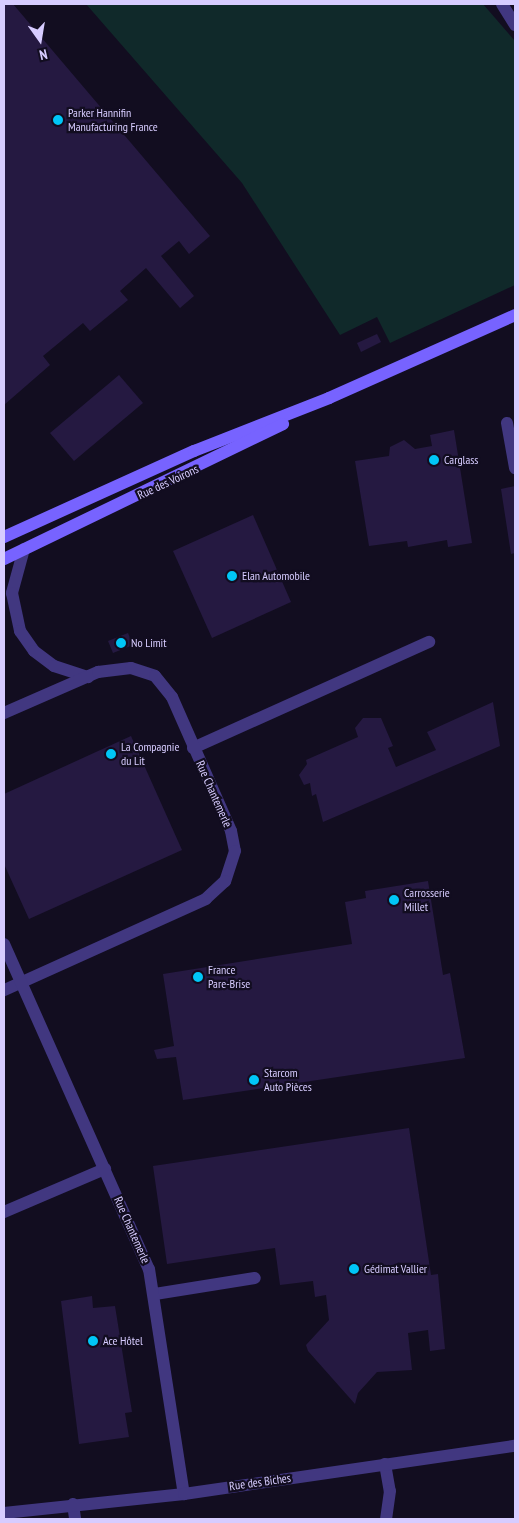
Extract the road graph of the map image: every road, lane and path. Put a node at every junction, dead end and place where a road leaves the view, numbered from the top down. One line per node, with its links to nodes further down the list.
1 (502, 4): 2 (street)
2 (515, 26)
3 (515, 315): 4 (street, Rue des Voirons)
4 (329, 398): 7 (street, Rue des Voirons); 8 (street, Rue des Voirons)
5 (508, 422): 6 (street)
6 (515, 468)
7 (4, 537)
8 (24, 550): 9 (street, Rue des Voirons); 11 (street, Rue Chantemerle)
9 (4, 559)
10 (429, 642): 13 (street)
11 (88, 676): 12 (street, Rue Chantemerle); 13 (street, Rue Chantemerle)
12 (4, 713)
13 (194, 748): 15 (street, Rue Chantemerle)
14 (4, 944): 15 (street, Rue Chantemerle)
15 (20, 983): 16 (street, Rue Chantemerle); 17 (street, Rue Chantemerle)
16 (4, 990)
17 (105, 1169): 18 (street); 20 (street, Rue Chantemerle)
18 (4, 1212)
19 (255, 1278): 20 (street)
20 (155, 1294): 23 (street, Rue Chantemerle)
21 (515, 1446): 22 (street, Rue des Biches)
22 (385, 1464): 23 (street, Rue des Biches); 27 (street)
23 (184, 1494): 24 (street, Rue des Biches)
24 (73, 1504): 25 (street, Rue des Biches); 26 (street)
25 (4, 1513)
26 (75, 1519)
27 (386, 1519)

